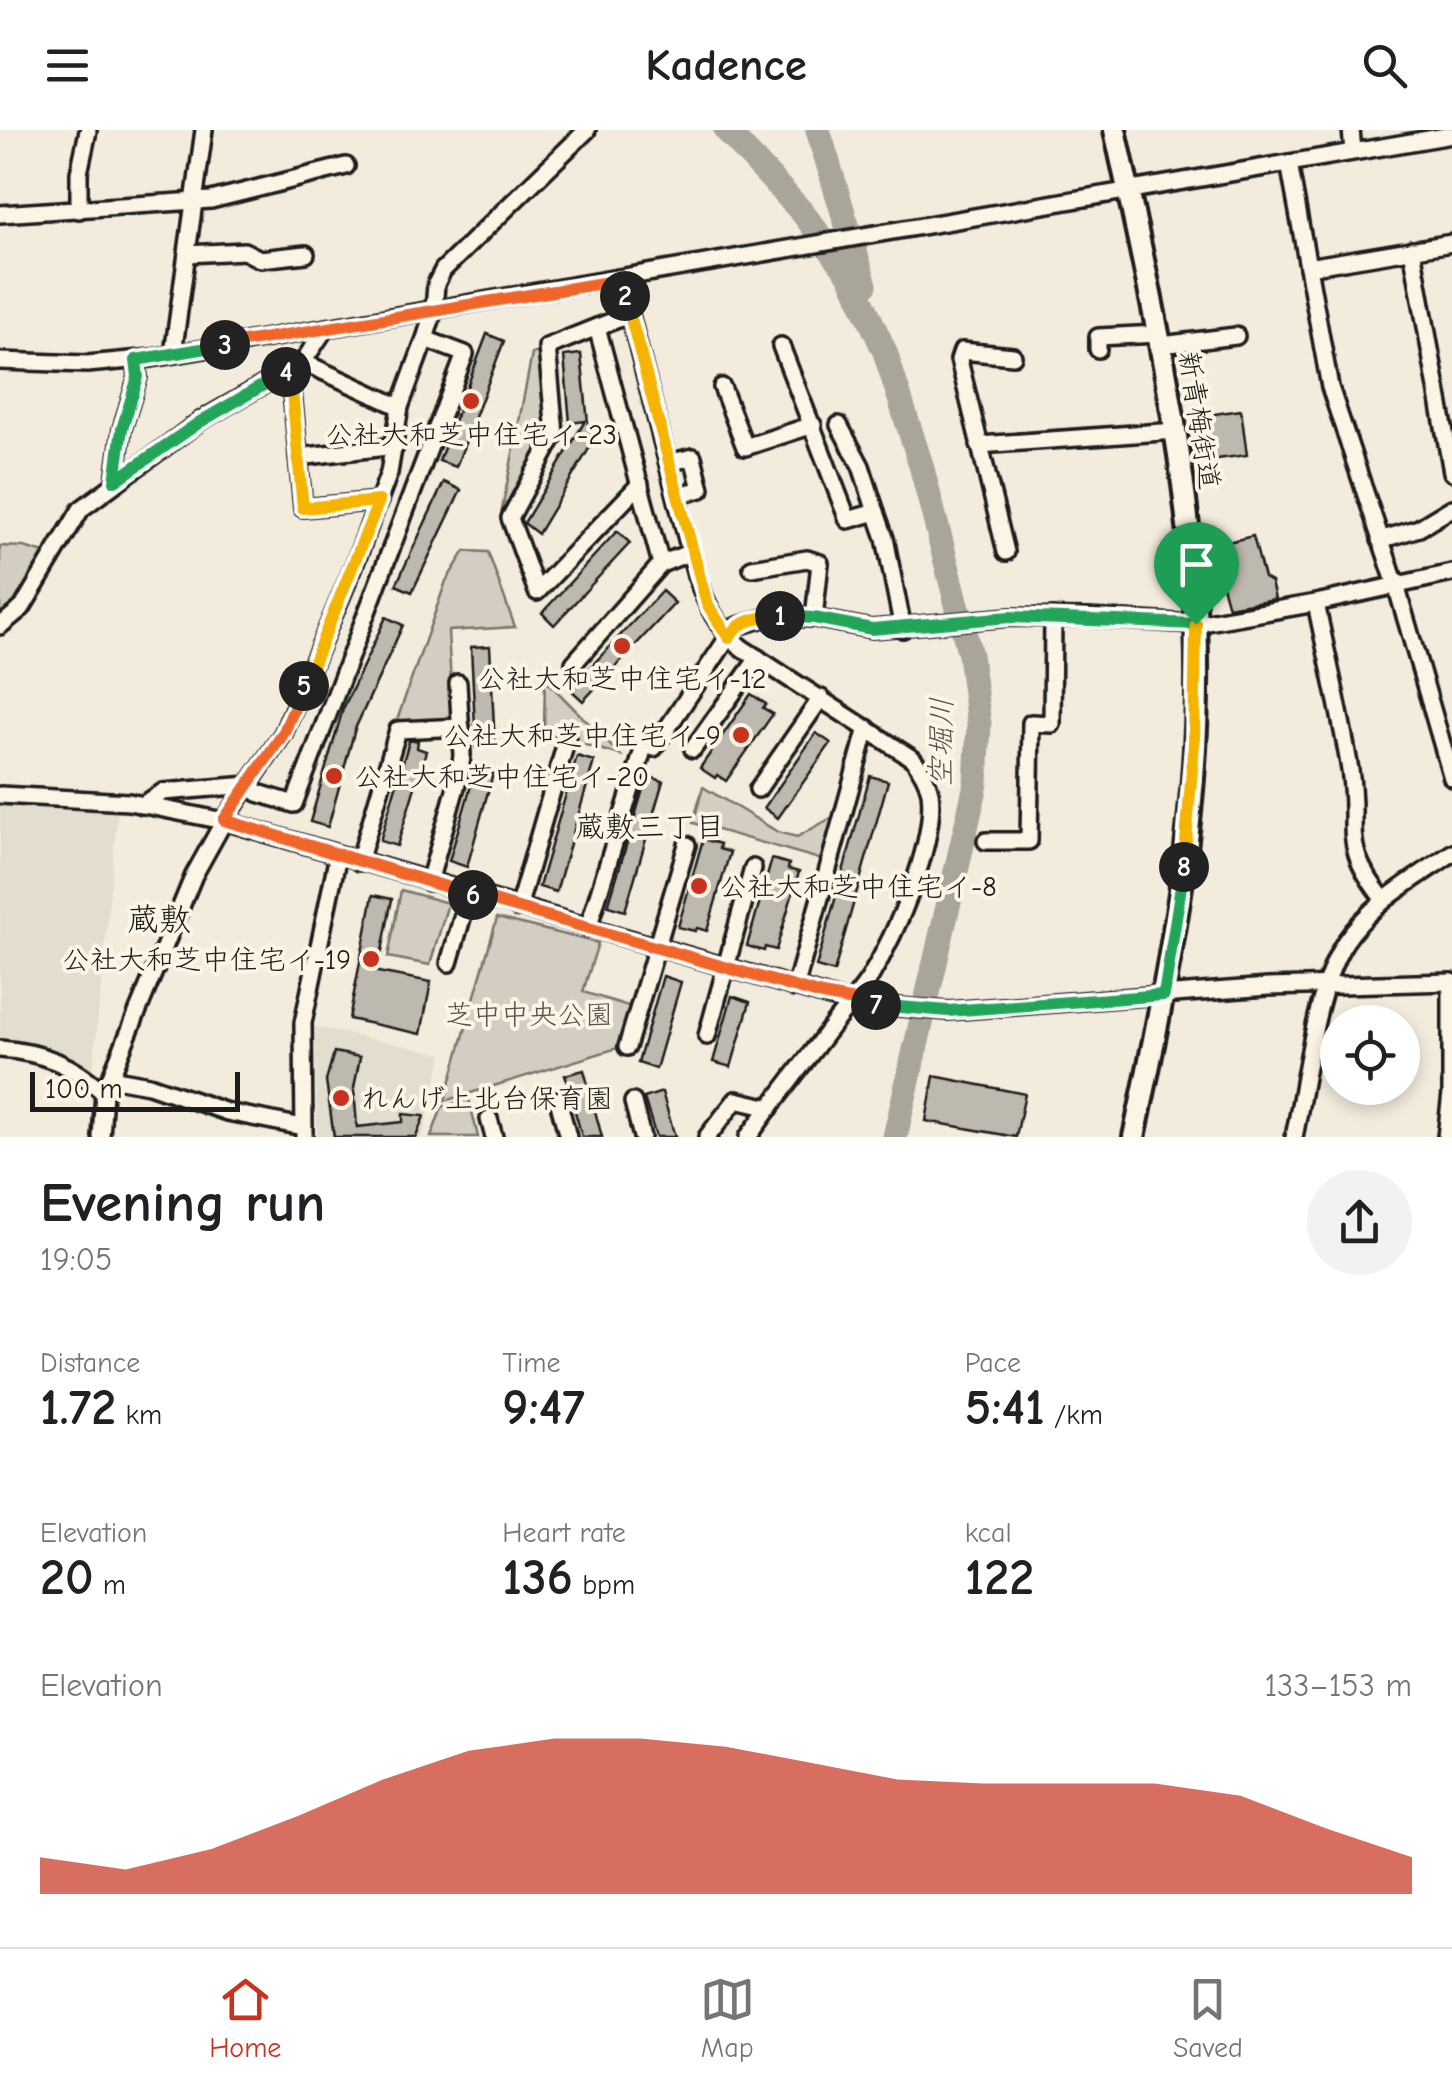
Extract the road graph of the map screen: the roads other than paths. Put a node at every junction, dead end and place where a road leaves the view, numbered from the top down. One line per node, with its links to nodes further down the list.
1 (204, 130): 11 (street)
2 (587, 130): 20 (street)
3 (1115, 130): 10 (main road, 新青梅街道)
4 (1352, 130): 7 (street)
5 (88, 131): 12 (street)
6 (1452, 134): 7 (street)
7 (1353, 151): 8 (street)
8 (1289, 163): 10 (street); 18 (street)
9 (346, 166): 11 (street)
10 (1128, 189): 19 (street); 25 (main road, 新青梅街道)
11 (194, 202): 12 (street); 16 (street)
12 (79, 210): 13 (street)
13 (0, 214)
14 (1452, 242): 15 (street)
15 (1412, 249): 18 (street); 35 (street)
16 (187, 254): 17 (street); 29 (street)
17 (306, 254)
18 (1308, 266): 52 (street)
19 (621, 280): 20 (street); 21 (street)
20 (434, 310): 23 (street); 26 (street)
21 (630, 314): 22 (street); 44 (street)
22 (597, 327): 47 (street); 47 (street)
23 (325, 328): 29 (street); 33 (street)
24 (1236, 336): 25 (street)
25 (1159, 339): 28 (street); 40 (main road, 新青梅街道)
26 (425, 340): 37 (street); 77 (street)
27 (781, 346): 38 (street)
28 (1098, 350)
29 (172, 354): 31 (street)
30 (1013, 356): 41 (street)
31 (136, 360): 32 (street); 46 (street)
32 (0, 361)
33 (296, 366): 37 (street); 43 (street); 46 (street)
34 (1452, 371): 35 (street)
35 (1434, 375): 45 (street)
36 (722, 388): 38 (street)
37 (400, 407): 42 (street)
38 (814, 425): 51 (street)
39 (838, 425): 51 (street)
40 (1176, 431): 41 (street); 62 (main road, 新青梅街道)
41 (979, 444): 54 (street)
42 (396, 446): 43 (street); 49 (street)
43 (298, 457): 49 (street)
44 (668, 463): 48 (street); 48 (street)
45 (1452, 472)
46 (115, 481): 63 (street)
47 (640, 484): 55 (street)
48 (677, 496): 53 (street)
49 (379, 501): 77 (street)
50 (1452, 508): 52 (street)
51 (876, 512): 64 (street)
52 (1380, 540): 58 (street)
53 (691, 552): 55 (street); 65 (street)
54 (1006, 552)
55 (662, 564): 67 (street)
56 (752, 568): 61 (street)
57 (1452, 572): 58 (street)
58 (1396, 585): 59 (street); 71 (street)
59 (1316, 603): 62 (street); 90 (street)
60 (1053, 617): 62 (street); 64 (street); 82 (street)
61 (814, 618): 64 (street); 65 (street)
62 (1196, 624): 99 (main road, 新青梅街道)
63 (0, 626)
64 (904, 628)
65 (729, 638): 66 (street); 92 (street)
66 (758, 658): 69 (street); 75 (street)
67 (574, 664)
68 (458, 683): 72 (street)
69 (821, 698): 73 (street); 78 (street)
70 (1452, 702): 71 (street)
71 (1432, 708): 76 (street)
72 (461, 727): 86 (street); 88 (street)
73 (867, 728): 98 (street); 100 (street)
74 (567, 739): 91 (street)
75 (693, 750)
76 (1452, 778)
77 (249, 786): 80 (street); 81 (street)
78 (758, 789)
79 (0, 795): 80 (street)
80 (142, 805): 81 (street)
81 (224, 820): 85 (street); 104 (street)
82 (986, 841)
83 (687, 845): 93 (street)
84 (1452, 853): 90 (street)
85 (338, 855): 86 (street); 110 (street)
86 (359, 862): 88 (street)
87 (753, 868): 95 (street)
88 (429, 882): 89 (street)
89 (469, 894): 91 (street); 94 (street)
90 (1384, 900): 97 (street)
91 (518, 908): 92 (street)
92 (588, 928): 93 (street)
93 (656, 948): 95 (street); 102 (street)
94 (450, 964)
95 (726, 968): 98 (street); 101 (street)
96 (1451, 982): 97 (street); 120 (street)
97 (1328, 986): 99 (street); 119 (street)
98 (795, 988): 100 (street)
99 (1164, 995): 100 (street); 118 (main road, 新青梅街道)
100 (850, 1002): 107 (street)
101 (707, 1036)
102 (627, 1047)
103 (0, 1049): 104 (street)
104 (107, 1086): 108 (street); 110 (street)
105 (558, 1100): 114 (street)
106 (634, 1102): 115 (street)
107 (770, 1108): 116 (street); 117 (street)
108 (102, 1119): 111 (street); 112 (street)
109 (489, 1119): 113 (street)
110 (303, 1132)
111 (101, 1137)
112 (116, 1137)
113 (494, 1137)
114 (568, 1137)
115 (642, 1137)
116 (707, 1137)
117 (748, 1137)
118 (1134, 1137)
119 (1294, 1137)
120 (1446, 1137)

